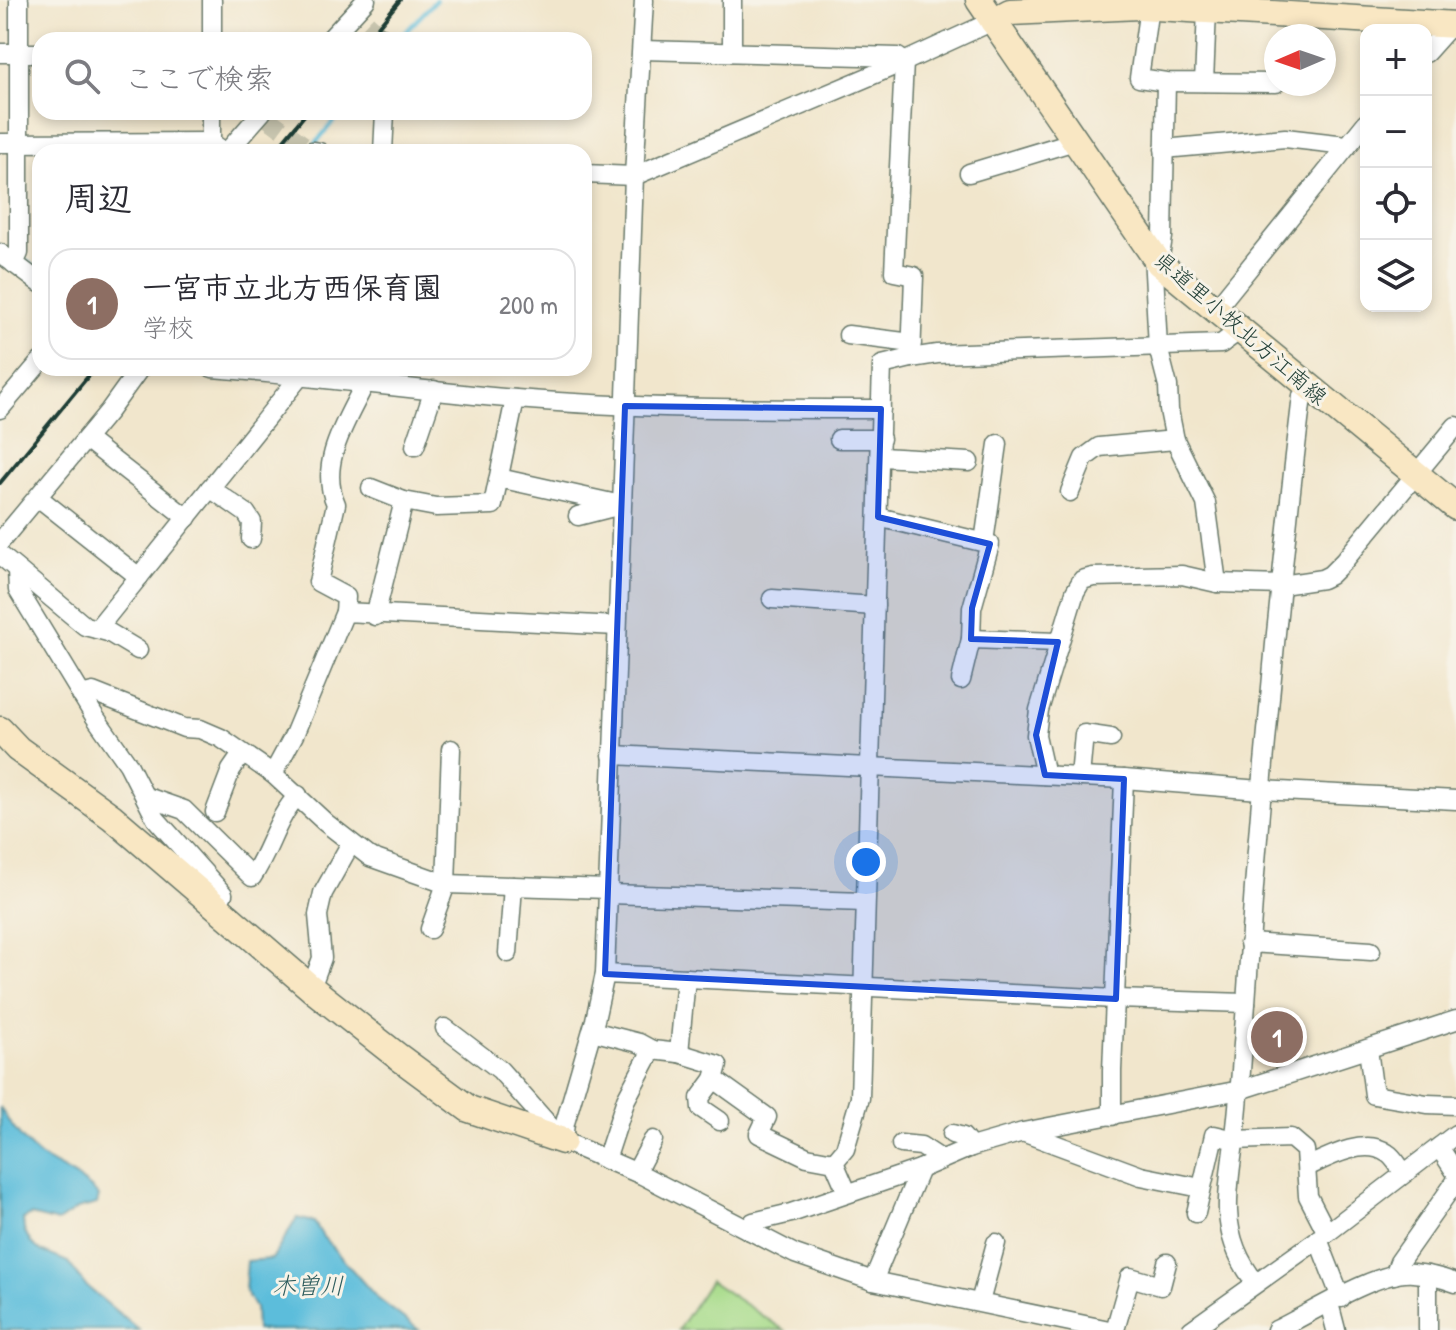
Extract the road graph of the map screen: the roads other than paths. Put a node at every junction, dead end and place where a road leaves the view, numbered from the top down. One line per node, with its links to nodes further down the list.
1 (19, 0): 16 (street)
2 (212, 0): 11 (street)
3 (644, 0): 14 (street)
4 (732, 0): 15 (street)
5 (1142, 4): 7 (street); 8 (street); 19 (street)
6 (1271, 7): 8 (street); 10 (street)
7 (986, 10): 18 (street); 26 (street, 県道里小牧北方江南線)
8 (1207, 10): 20 (street)
9 (363, 12): 12 (street)
10 (1453, 25): 13 (street)
11 (212, 32)
12 (339, 32)
13 (1432, 47)
14 (642, 50): 15 (street); 36 (street)
15 (732, 52): 18 (street)
16 (9, 53): 17 (street); 27 (street)
17 (32, 53)
18 (904, 62): 36 (street); 44 (street)
19 (1166, 82): 20 (street); 33 (street)
20 (1204, 82): 21 (street)
21 (1264, 83)
22 (213, 120): 29 (street)
23 (257, 120): 30 (street)
24 (385, 120): 31 (street)
25 (1360, 130): 32 (street)
26 (1075, 141): 34 (street); 38 (street, 県道里小牧北方江南線)
27 (10, 143): 28 (street); 37 (street)
28 (45, 144)
29 (220, 144)
30 (227, 144)
31 (383, 144)
32 (1346, 145): 33 (street); 40 (street)
33 (1164, 149): 38 (street)
34 (969, 173)
35 (592, 174): 36 (street)
36 (634, 176): 53 (street)
37 (7, 258): 39 (street)
38 (1156, 259): 40 (street, 県道里小牧北方江南線); 43 (street)
39 (32, 277)
40 (1215, 310): 41 (street, 県道里小牧北方江南線)
41 (1240, 330): 43 (street); 50 (street, 県道里小牧北方江南線)
42 (848, 335): 44 (street)
43 (1158, 347): 44 (street); 59 (street)
44 (911, 350): 55 (street)
45 (32, 371): 54 (street)
46 (134, 376): 57 (street)
47 (300, 376): 66 (street)
48 (325, 376): 49 (street)
49 (374, 378): 51 (street); 86 (street)
50 (1309, 387): 64 (street, 県道里小牧北方江南線); 83 (street)
51 (434, 390): 52 (street); 61 (street)
52 (515, 399): 53 (street); 65 (street)
53 (625, 406): 55 (street); 71 (street)
54 (0, 409)
55 (881, 409): 62 (street)
56 (1456, 426): 64 (street)
57 (86, 439): 69 (street); 75 (street)
58 (839, 439): 62 (street)
59 (1175, 440): 68 (street); 82 (street)
60 (998, 444): 78 (street)
61 (415, 446)
62 (881, 448): 63 (street); 74 (street)
63 (969, 462)
64 (1416, 474): 72 (street, 県道里小牧北方江南線); 83 (street)
65 (499, 478): 70 (street); 71 (street)
66 (210, 488): 75 (street); 76 (street)
67 (371, 488): 70 (street)
68 (1070, 492)
69 (39, 498): 77 (street); 81 (street)
70 (404, 501): 87 (street)
71 (621, 505): 73 (street); 88 (street)
72 (1456, 507)
73 (578, 516)
74 (878, 517): 78 (street); 85 (street)
75 (187, 518): 81 (street)
76 (251, 539)
77 (0, 542)
78 (984, 542): 90 (street)
79 (0, 555): 80 (street)
80 (17, 570): 89 (street); 94 (street)
81 (139, 577): 89 (street)
82 (1217, 583): 83 (street); 91 (street)
83 (1282, 585): 105 (street)
84 (772, 599): 85 (street)
85 (875, 606): 100 (street)
86 (345, 612): 87 (street); 101 (street)
87 (375, 616): 88 (street)
88 (617, 626): 99 (street)
89 (97, 629): 92 (street)
90 (971, 639): 91 (street); 93 (street)
91 (1058, 642): 102 (street)
92 (138, 650)
93 (961, 680)
94 (81, 695): 98 (street); 107 (street)
95 (0, 730): 115 (street)
96 (1111, 738): 103 (street)
97 (451, 749): 111 (street)
98 (242, 754): 101 (street); 109 (street)
99 (612, 755): 100 (street); 113 (street)
100 (869, 767): 102 (street); 114 (street)
101 (273, 774): 106 (street)
102 (1045, 775): 103 (street)
103 (1080, 777): 104 (street)
104 (1124, 779): 105 (street); 124 (street)
105 (1260, 790): 108 (street); 117 (street)
106 (298, 795): 107 (street); 110 (street)
107 (147, 797): 115 (street)
108 (1456, 800)
109 (215, 812)
110 (351, 843): 111 (street); 123 (street)
111 (446, 884): 112 (street); 116 (street)
112 (513, 886): 113 (street); 119 (street)
113 (609, 892): 114 (street); 120 (street)
114 (865, 902): 122 (street)
115 (217, 906): 123 (street)
116 (430, 929)
117 (1249, 943): 118 (street); 125 (street)
118 (1371, 951)
119 (508, 953)
120 (605, 974): 121 (street); 128 (street)
121 (686, 978): 122 (street); 131 (street)
122 (863, 985): 124 (street); 148 (street)
123 (311, 988): 142 (street)
124 (1116, 999): 125 (street); 135 (street)
125 (1246, 1003): 133 (street)
126 (1456, 1020): 129 (street)
127 (445, 1028): 142 (street)
128 (592, 1031): 130 (street); 142 (street)
129 (1368, 1049): 133 (street); 134 (street)
130 (652, 1050): 131 (street); 147 (street)
131 (679, 1053): 132 (street)
132 (714, 1079): 136 (street); 148 (street)
133 (1240, 1090): 135 (street); 141 (street)
134 (1456, 1105)
135 (1112, 1116): 137 (street)
136 (720, 1121)
137 (1023, 1132): 144 (street); 155 (street)
138 (952, 1134): 144 (street)
139 (1456, 1134): 145 (street)
140 (653, 1140): 151 (street)
141 (1235, 1140): 149 (street); 155 (street); 165 (street)
142 (563, 1141): 147 (street)
143 (901, 1144): 146 (street)
144 (971, 1147): 146 (street)
145 (1439, 1147): 152 (street); 153 (street)
146 (941, 1159): 150 (street)
147 (606, 1160): 151 (street)
148 (834, 1162): 156 (street)
149 (1307, 1167): 152 (street); 159 (street)
150 (920, 1169): 156 (street); 164 (street)
151 (636, 1172): 158 (street)
152 (1404, 1173): 159 (street)
153 (1456, 1173)
154 (1456, 1181): 162 (street)
155 (1201, 1188): 157 (street)
156 (847, 1192): 158 (street)
157 (1196, 1213)
158 (748, 1230): 164 (street)
159 (1322, 1236): 165 (street); 167 (street)
160 (996, 1243): 168 (street)
161 (1167, 1263): 170 (street)
162 (1394, 1275): 163 (street); 167 (street)
163 (1428, 1275): 166 (street); 174 (street)
164 (873, 1281): 168 (street)
165 (1256, 1283): 171 (street)
166 (1456, 1283)
167 (1335, 1300): 172 (street); 173 (street)
168 (980, 1302): 169 (street)
169 (1109, 1330)
170 (1115, 1330)
171 (1191, 1330)
172 (1276, 1330)
173 (1336, 1330)
174 (1428, 1330)

